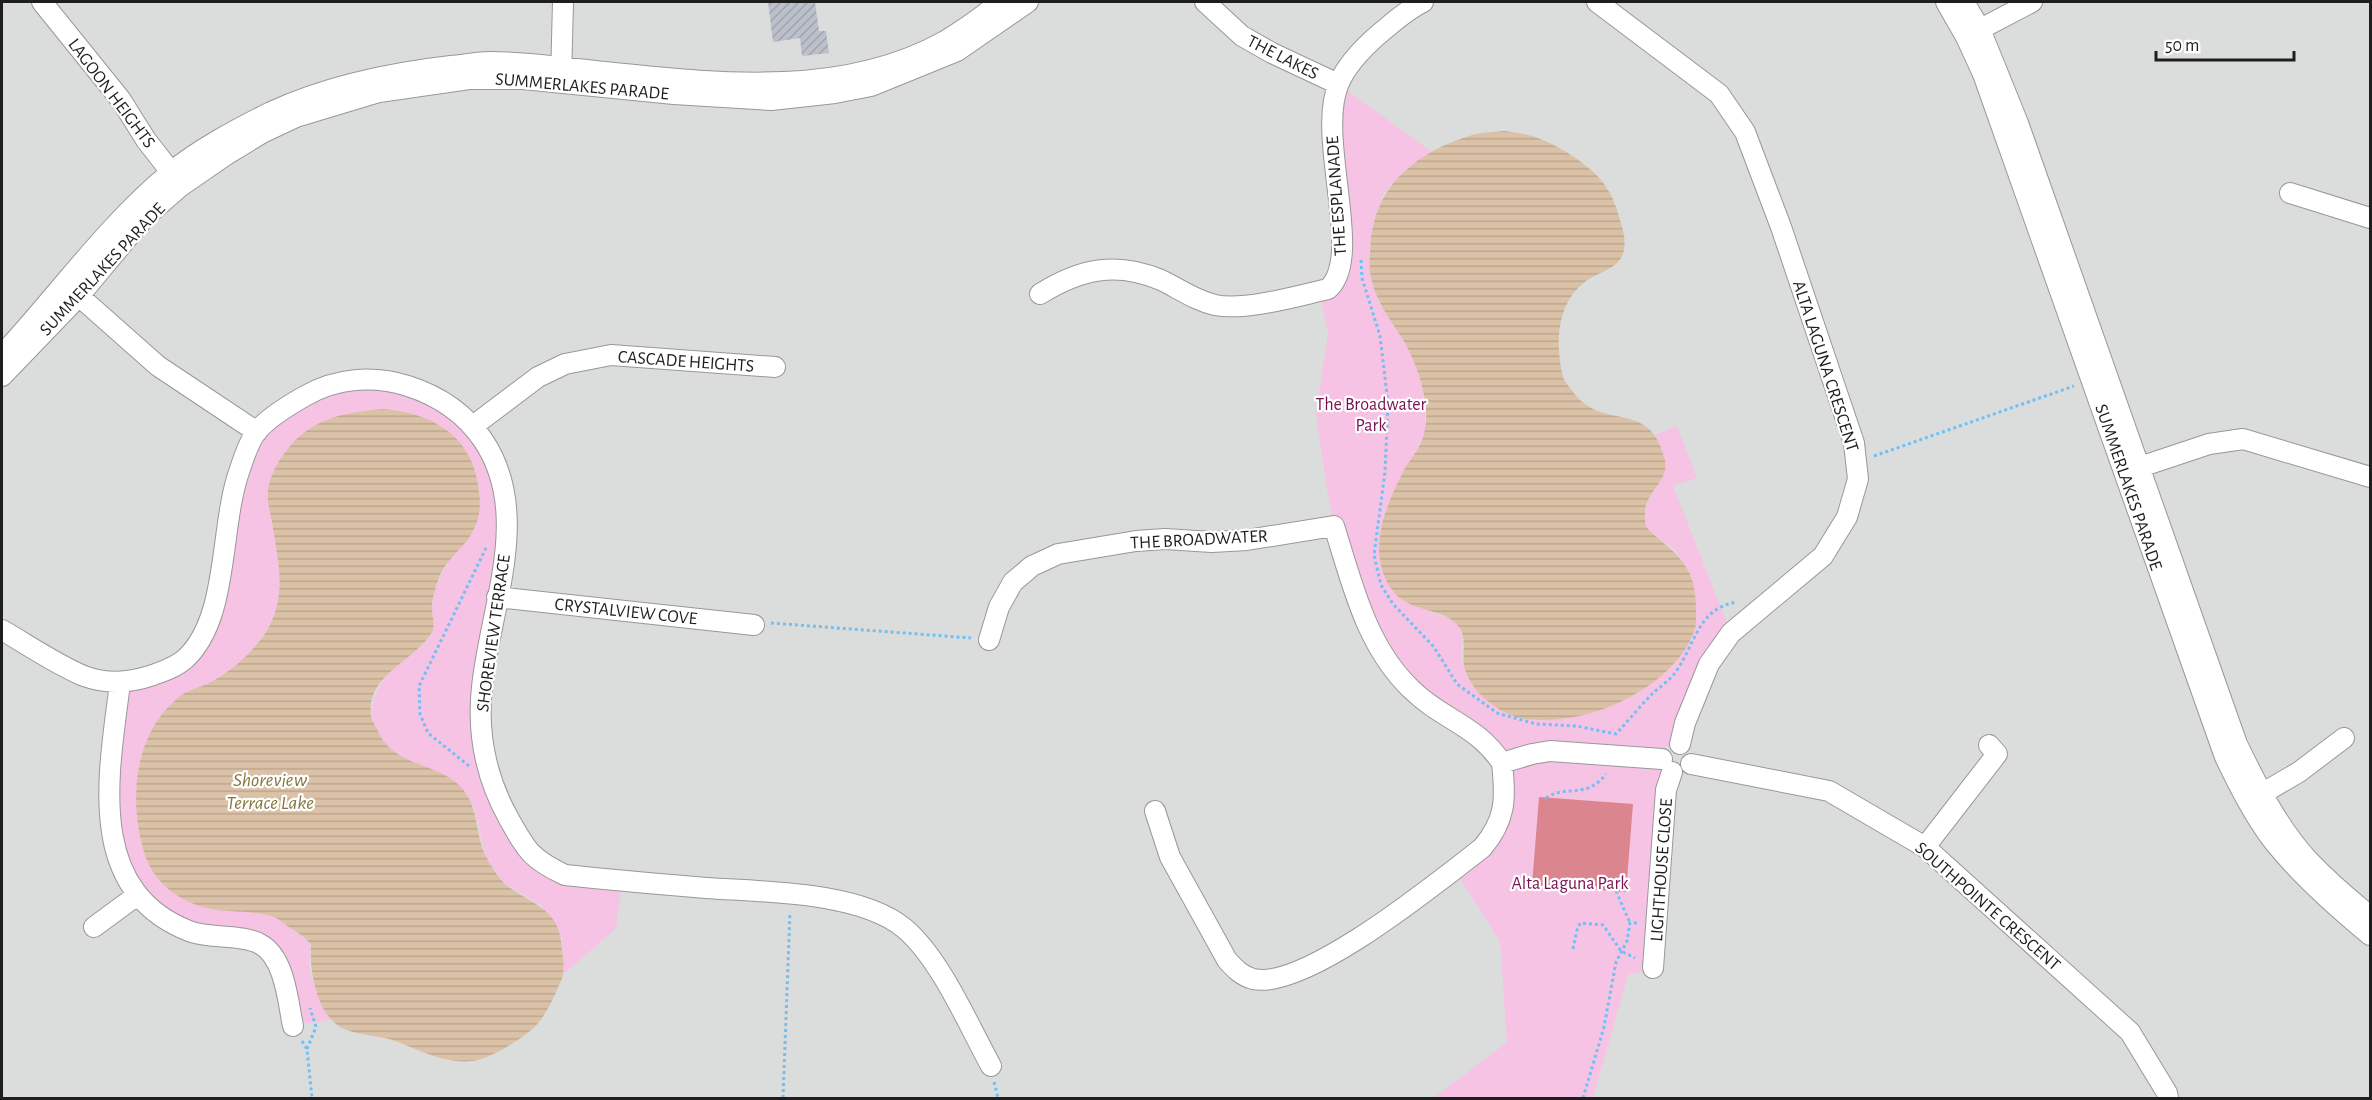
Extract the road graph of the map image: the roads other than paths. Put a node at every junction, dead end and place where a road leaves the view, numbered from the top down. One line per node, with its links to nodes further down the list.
1 (42, 2): 14 (street, LAGOON HEIGHTS)
2 (563, 2): 12 (street)
3 (1000, 2): 12 (street, SUMMERLAKES PARADE)
4 (1028, 2): 12 (street, SUMMERLAKES PARADE)
5 (1205, 2): 13 (street, THE LAKES)
6 (1424, 2): 13 (street)
7 (1597, 2): 32 (street, ALTA LAGUNA CRESCENT)
8 (1946, 2): 11 (street, SUMMERLAKES PARADE)
9 (1964, 2): 11 (street, SUMMERLAKES PARADE)
10 (2032, 2): 11 (street)
11 (1973, 33): 24 (street, SUMMERLAKES PARADE); 24 (street, SUMMERLAKES PARADE)
12 (561, 75): 14 (street, SUMMERLAKES PARADE)
13 (1338, 84): 18 (street, THE ESPLANADE)
14 (176, 179): 17 (street, SUMMERLAKES PARADE)
15 (2290, 194): 16 (street)
16 (2370, 218)
17 (72, 290): 19 (street, SUMMERLAKES PARADE); 21 (street, SUMMERLAKES PARADE); 23 (street)
18 (1040, 294)
19 (2, 356)
20 (775, 367): 22 (street, CASCADE HEIGHTS)
21 (2, 376)
22 (473, 426): 23 (street, SHOREVIEW TERRACE); 26 (street, SHOREVIEW TERRACE)
23 (257, 432): 30 (street, SHOREVIEW TERRACE)
24 (2132, 470): 25 (street); 37 (street, SUMMERLAKES PARADE)
25 (2370, 477)
26 (497, 597): 27 (street, CRYSTALVIEW COVE); 46 (street, SHOREVIEW TERRACE)
27 (754, 625)
28 (2, 630): 30 (street, SHOREVIEW TERRACE)
29 (988, 640): 34 (street, THE BROADWATER)
30 (120, 683): 40 (street)
31 (2344, 738): 37 (street)
32 (1680, 744): 35 (street); 36 (street)
33 (1989, 745): 39 (street)
34 (1502, 763): 36 (street); 38 (street)
35 (1691, 764): 36 (street); 39 (street, SOUTHPOINTE CRESCENT)
36 (1667, 766): 44 (street, LIGHTHOUSE CLOSE)
37 (2255, 797): 41 (street, SUMMERLAKES PARADE); 43 (street, SUMMERLAKES PARADE)
38 (1155, 811)
39 (1925, 847): 47 (street, SOUTHPOINTE CRESCENT)
40 (136, 896): 42 (street); 45 (street)
41 (2370, 916)
42 (94, 927)
43 (2370, 935)
44 (1653, 968)
45 (293, 1026)
46 (991, 1066)
47 (2168, 1098)

